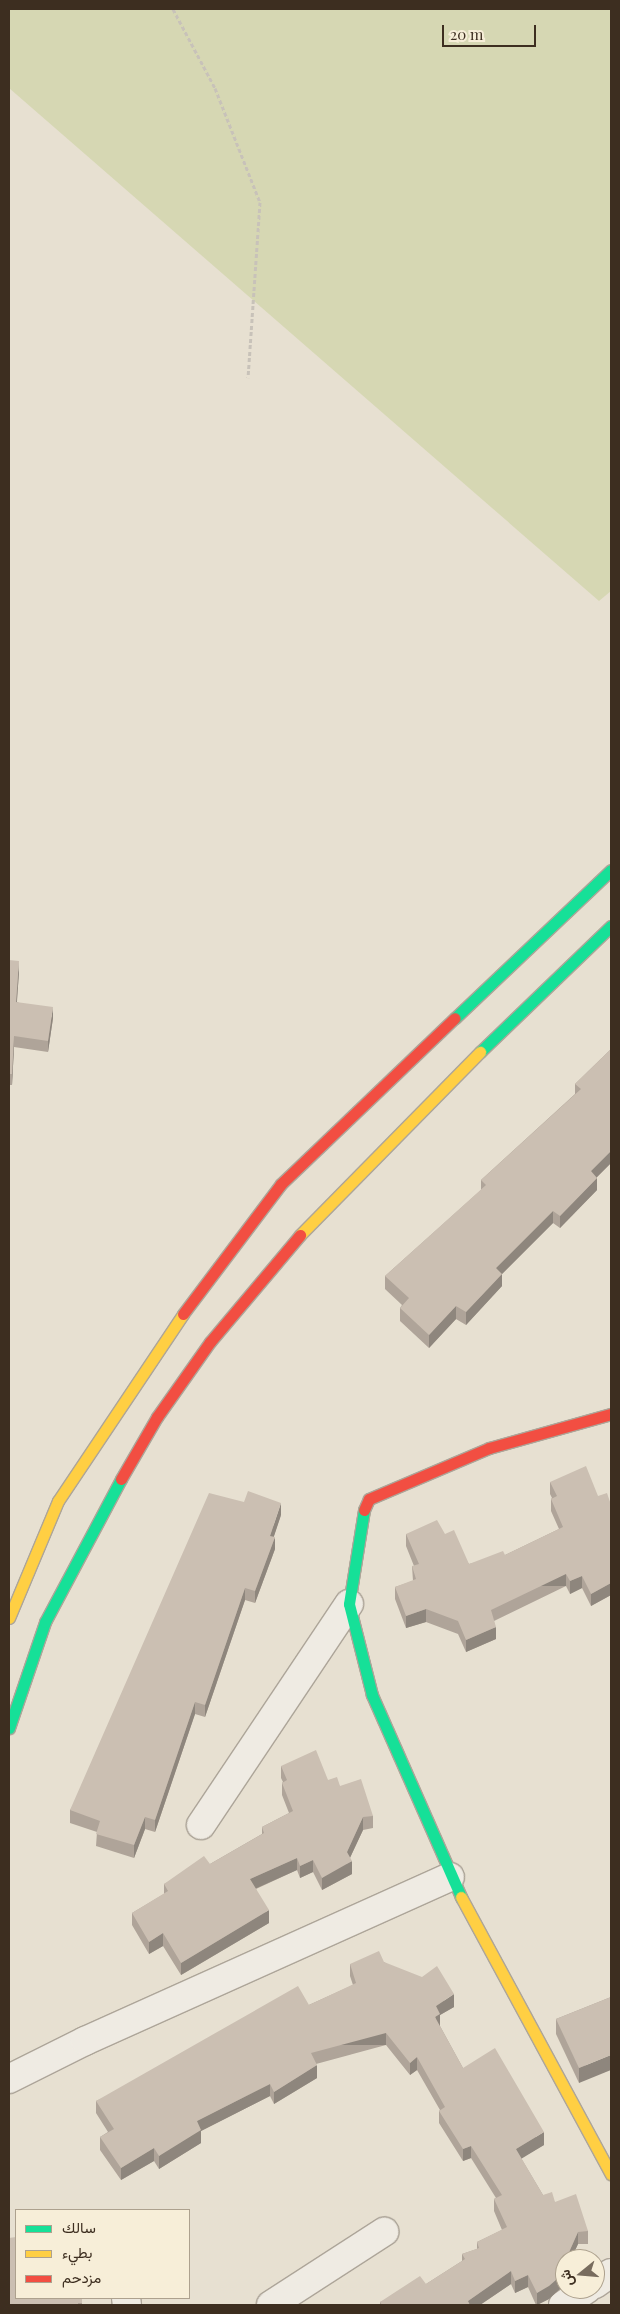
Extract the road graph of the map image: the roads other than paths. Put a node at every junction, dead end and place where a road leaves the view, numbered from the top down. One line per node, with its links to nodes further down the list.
1 (611, 870): 5 (main road)
2 (611, 926): 6 (main road)
3 (611, 1414): 4 (main road)
4 (349, 1604): 7 (street); 8 (main road)
5 (9, 1618)
6 (9, 1728)
7 (201, 1825)
8 (450, 1877): 9 (street); 10 (main road)
9 (9, 2080)
10 (611, 2174)
11 (384, 2232): 12 (street)
12 (271, 2305)

